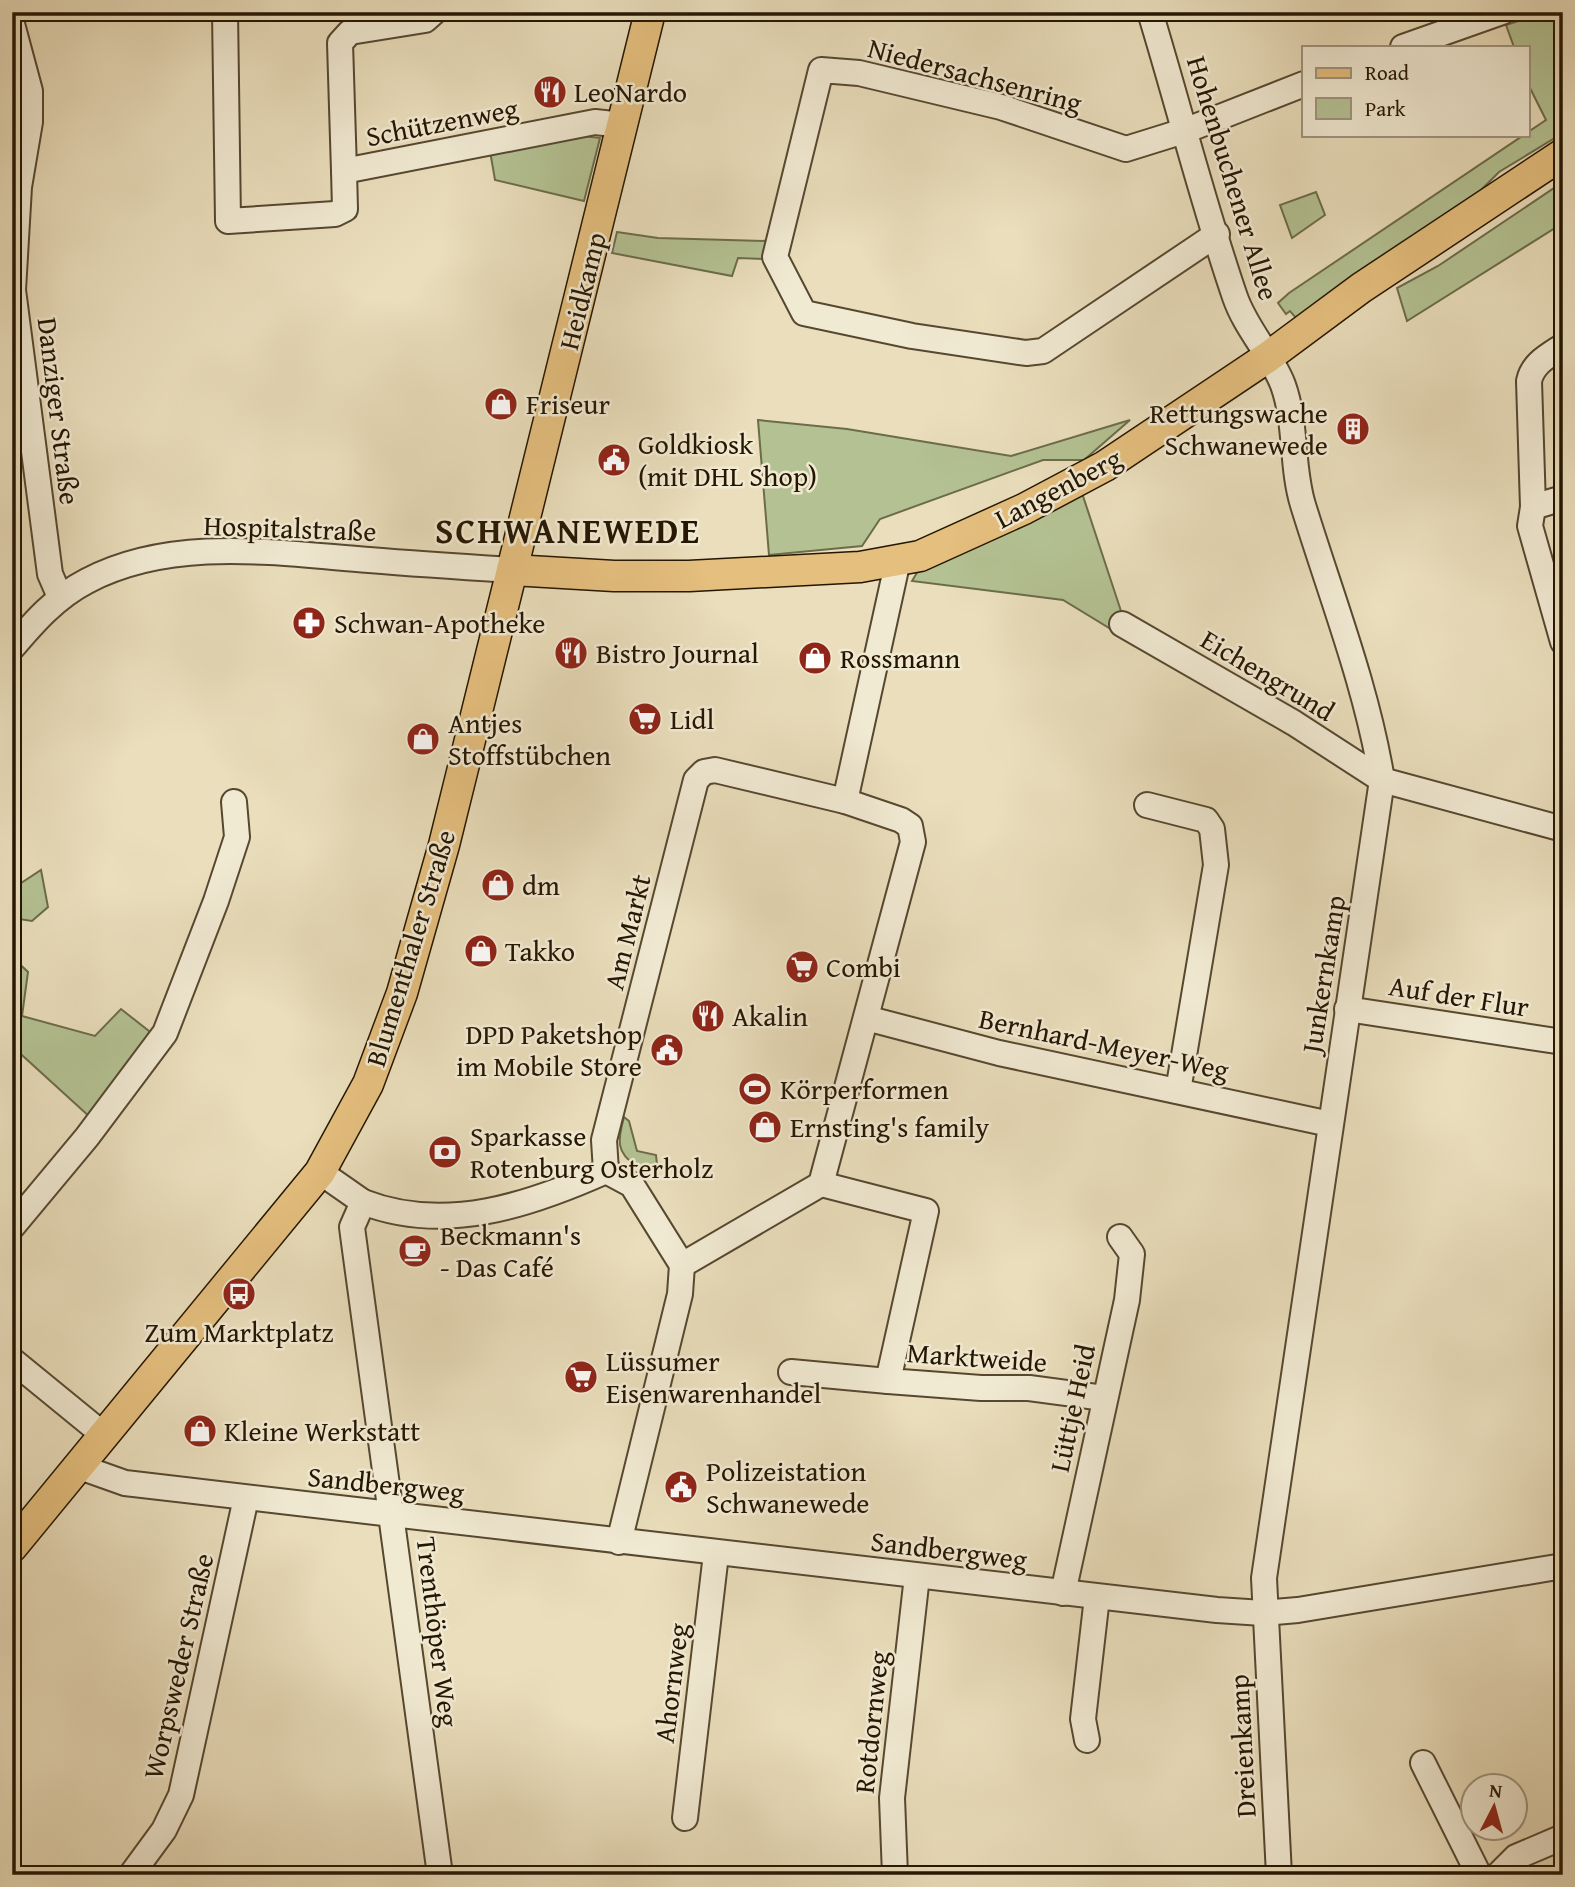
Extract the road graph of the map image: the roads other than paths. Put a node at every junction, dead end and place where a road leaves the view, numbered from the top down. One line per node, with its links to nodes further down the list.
1 (225, 12): 12 (street, Schützenweg)
2 (434, 12): 12 (street)
3 (649, 12): 9 (main road, Heidkamp)
4 (1150, 12): 10 (street, Hohenbuchener Allee)
5 (1502, 12): 7 (street)
6 (12, 24): 13 (street, Danziger Straße)
7 (1407, 46)
8 (1302, 85): 10 (street)
9 (623, 125): 12 (street, Schützenweg); 20 (main road, Heidkamp)
10 (1187, 130): 14 (street, Hohenbuchener Allee); 14 (street, Niedersachsenring)
11 (1563, 155): 16 (main road, Langenberg)
12 (344, 171)
13 (15, 186): 21 (street, Danziger Straße)
14 (1217, 234): 16 (street, Hohenbuchener Allee)
15 (1563, 346): 18 (street)
16 (1268, 357): 19 (main road, Langenberg); 25 (street, Junkernkamp)
17 (1563, 498): 18 (street)
18 (1533, 507): 23 (street)
19 (898, 560): 20 (main road, Langenberg); 26 (street)
20 (512, 570): 21 (street, Hospitalstraße); 36 (main road, Blumenthaler Straße)
21 (60, 597): 24 (street, Hospitalstraße)
22 (1122, 624): 25 (street, Eichengrund)
23 (1563, 642)
24 (12, 648)
25 (1382, 780): 29 (street, Eichengrund); 30 (street, Junkernkamp)
26 (845, 801): 31 (street, Am Markt); 35 (street, Am Markt)
27 (234, 802): 39 (street)
28 (1147, 804): 33 (street)
29 (1563, 829)
30 (1347, 1009): 32 (street, Auf der Flur); 34 (street, Junkernkamp)
31 (866, 1018): 33 (street, Bernhard-Meyer-Weg); 37 (street, Am Markt)
32 (1563, 1042)
33 (1178, 1091): 34 (street, Bernhard-Meyer-Weg)
34 (1330, 1124): 57 (street, Junkernkamp)
35 (607, 1171): 38 (street); 41 (street)
36 (320, 1172): 38 (street); 46 (main road, Blumenthaler Straße)
37 (821, 1184): 41 (street); 44 (street, Marktweide)
38 (363, 1202): 49 (street, Trenthöper Weg)
39 (12, 1227)
40 (1120, 1237): 45 (street, Lüttje Heid)
41 (681, 1265): 50 (street)
42 (12, 1360): 46 (street)
43 (791, 1372): 44 (street, Marktweide)
44 (888, 1381): 45 (street, Marktweide)
45 (1104, 1398): 55 (street, Lüttje Heid)
46 (105, 1436): 47 (main road, Blumenthaler Straße)
47 (80, 1467): 48 (street, Sandbergweg); 51 (main road, Blumenthaler Straße)
48 (246, 1498): 49 (street, Sandbergweg); 62 (street, Worpsweder Straße)
49 (393, 1516): 50 (street, Sandbergweg); 63 (street, Trenthöper Weg)
50 (619, 1542): 52 (street, Sandbergweg)
51 (12, 1547)
52 (716, 1554): 54 (street, Sandbergweg); 60 (street, Ahornweg)
53 (1563, 1566): 57 (street, Sandbergweg)
54 (917, 1576): 55 (street, Sandbergweg); 64 (street, Rotdornweg)
55 (1063, 1593): 56 (street, Sandbergweg)
56 (1097, 1597): 57 (street, Sandbergweg); 58 (street)
57 (1264, 1613): 65 (street, Dreienkamp)
58 (1087, 1740)
59 (1423, 1763): 66 (street)
60 (685, 1818)
61 (1563, 1837): 67 (street)
62 (131, 1875)
63 (440, 1875)
64 (895, 1875)
65 (1279, 1875)
66 (1479, 1875)
67 (1498, 1875)

